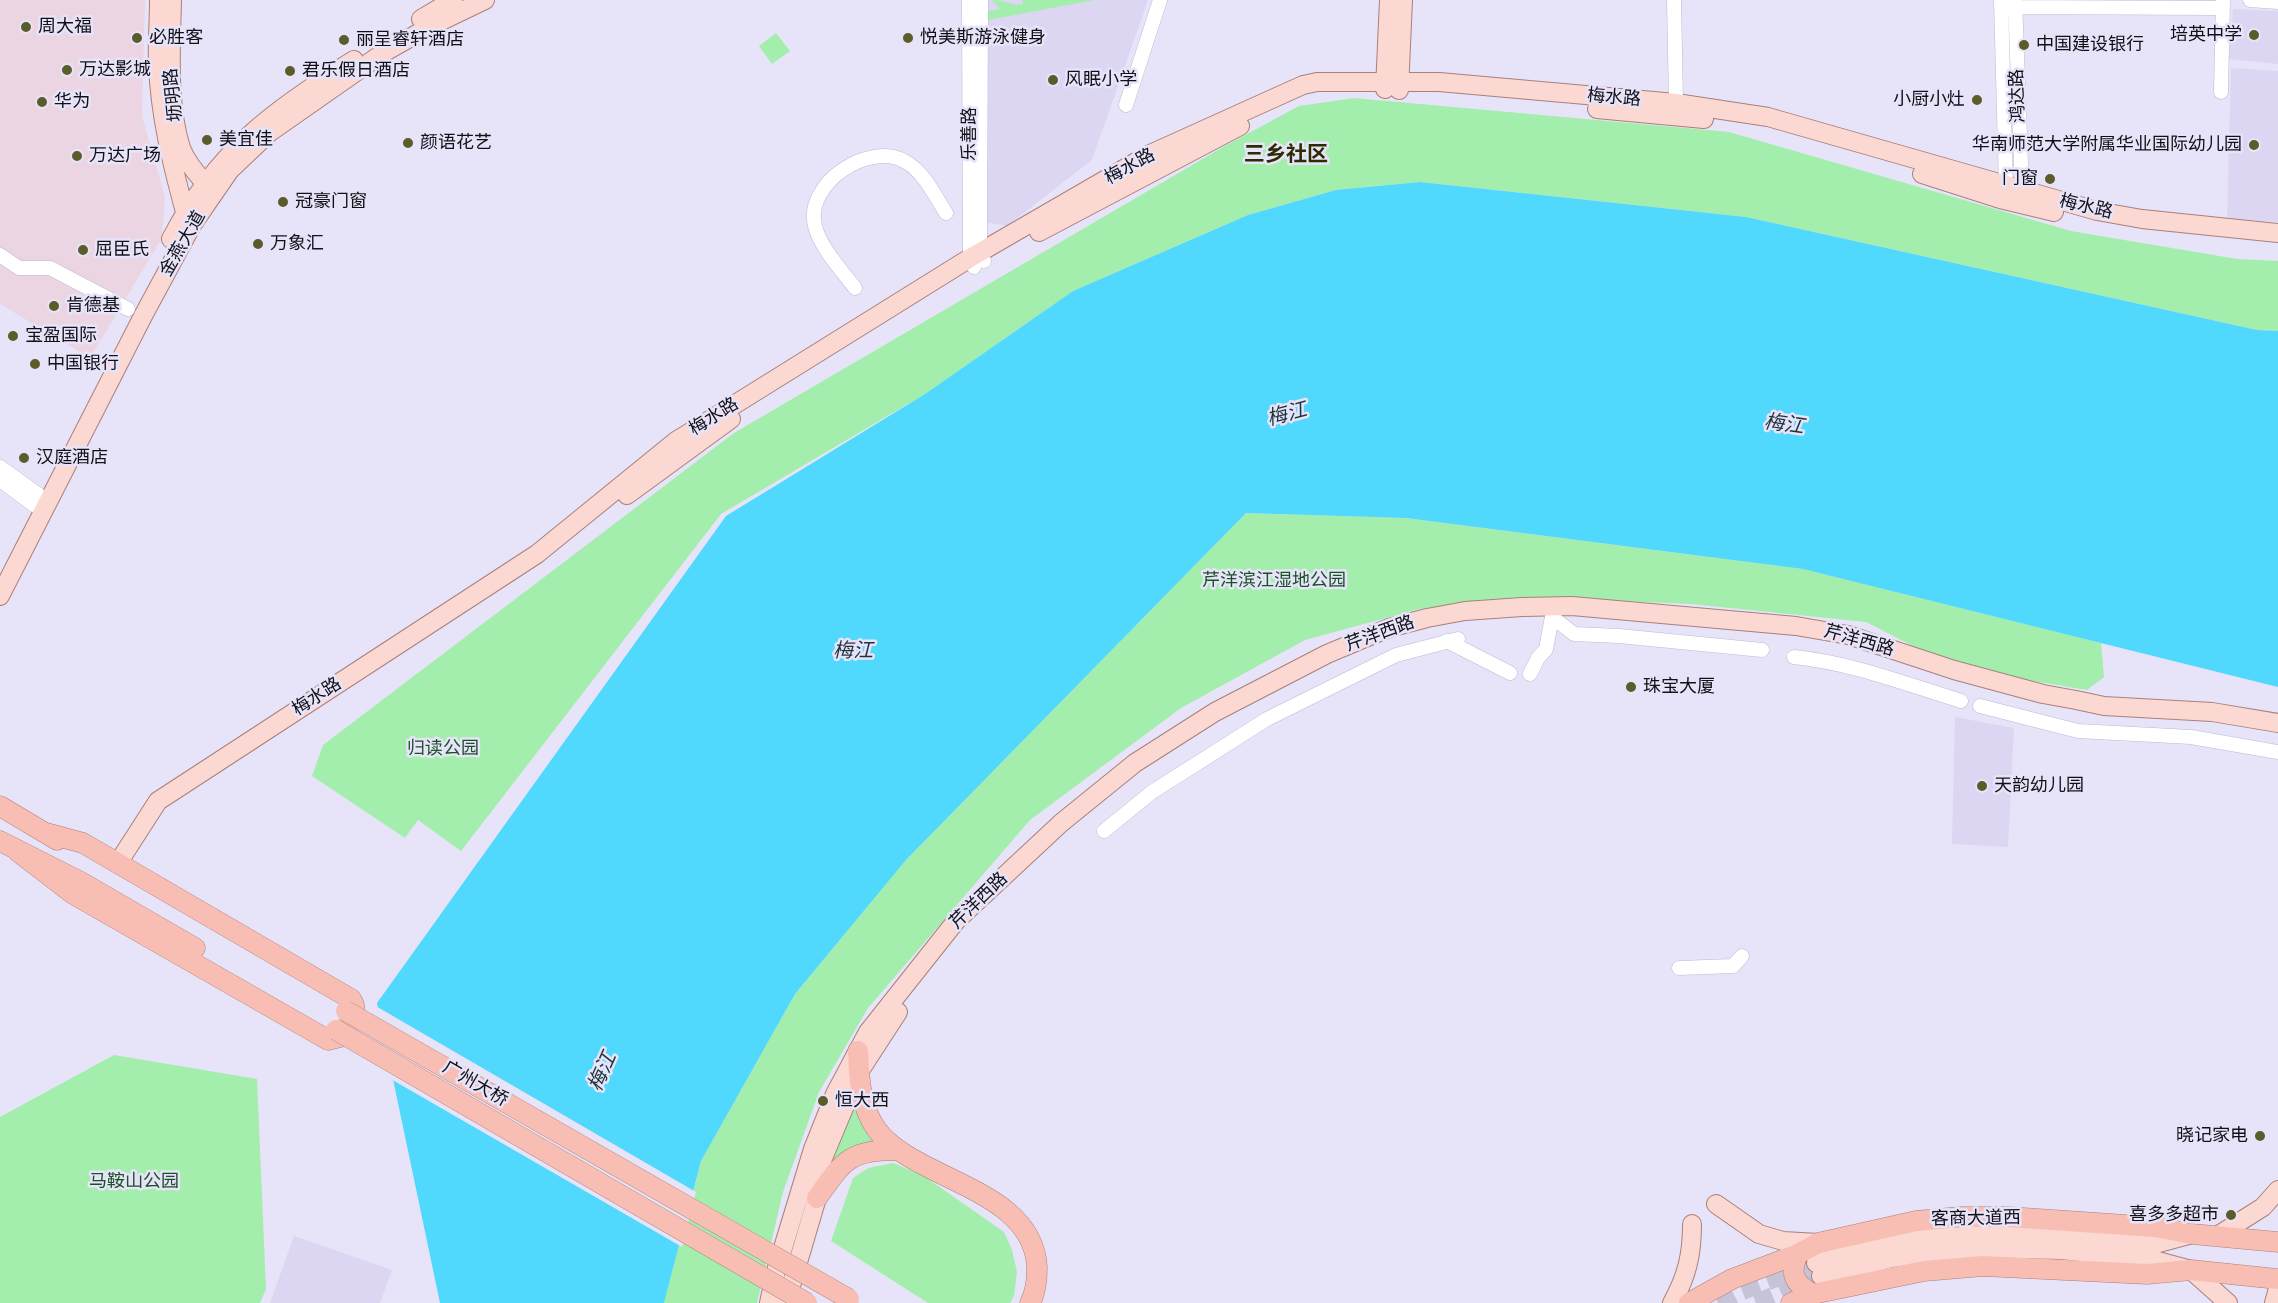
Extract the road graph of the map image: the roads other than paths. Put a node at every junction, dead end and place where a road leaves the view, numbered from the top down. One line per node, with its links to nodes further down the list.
1 (159, 0): 22 (main road, 坜明路)
2 (172, 0): 20 (main road, 坜明路)
3 (453, 0): 20 (main road, 金燕大道)
4 (485, 0): 34 (main road, 金燕大道)
5 (969, 0): 27 (street, 乐善路)
6 (981, 0): 27 (street, 乐善路)
7 (1160, 0): 19 (street)
8 (1389, 0): 16 (main road)
9 (1403, 0): 16 (main road)
10 (1674, 0): 18 (street)
11 (2250, 0): 12 (street)
12 (2278, 2)
13 (2001, 4): 14 (street); 21 (street, 鸿达路)
14 (2015, 4): 15 (street); 21 (street, 鸿达路)
15 (2223, 4): 17 (street)
16 (1392, 86): 18 (main road, 梅水路); 25 (main road, 梅水路); 27 (main road, 梅水路)
17 (2221, 92)
18 (1676, 104): 21 (main road, 梅水路)
19 (1125, 105)
20 (204, 182): 22 (main road, 金燕大道)
21 (2014, 189): 24 (main road, 梅水路)
22 (185, 212): 32 (main road, 金燕大道)
23 (946, 213): 28 (street)
24 (2278, 233)
25 (2278, 244)
26 (0, 255): 29 (street)
27 (977, 260): 50 (main road, 梅水路)
28 (855, 288)
29 (128, 309)
30 (0, 467): 32 (street)
31 (0, 480): 32 (street)
32 (37, 500): 33 (main road, 金燕大道)
33 (0, 569)
34 (0, 596)
35 (1552, 617): 36 (street); 39 (street); 43 (main road, 芹洋西路); 53 (main road, 芹洋西路)
36 (1762, 650)
37 (1794, 657): 40 (street)
38 (1510, 673): 46 (street)
39 (1530, 674)
40 (1961, 701)
41 (1980, 706): 44 (street)
42 (2278, 723): 53 (main road, 芹洋西路)
43 (2278, 735)
44 (2278, 752)
45 (0, 806): 47 (highway)
46 (1104, 831)
47 (45, 833): 50 (highway); 69 (highway, 广州大桥, bridge)
48 (0, 841): 49 (highway)
49 (17, 851): 50 (highway); 72 (highway, 广州大桥, bridge)
50 (123, 866)
51 (1742, 956): 52 (street)
52 (1679, 968)
53 (865, 1051): 54 (highway); 70 (main road, 芹洋西路); 74 (highway)
54 (859, 1072): 55 (highway); 57 (main road)
55 (898, 1150): 57 (highway); 73 (highway)
56 (2278, 1190): 61 (main road)
57 (817, 1198): 71 (main road)
58 (1716, 1204): 63 (main road)
59 (1692, 1224): 75 (main road)
60 (2192, 1234): 61 (highway, 客商大道西); 63 (highway, 客商大道西); 67 (main road)
61 (2217, 1236): 62 (highway, 客商大道西)
62 (2278, 1242)
63 (1818, 1243): 64 (highway, 客商大道西)
64 (1798, 1254): 67 (highway); 76 (highway, 客商大道西)
65 (2191, 1270): 66 (highway); 67 (highway); 78 (main road)
66 (2278, 1279)
67 (1821, 1285): 77 (highway)
68 (2278, 1288): 79 (main road)
69 (853, 1301)
70 (769, 1303)
71 (786, 1303)
72 (807, 1303)
73 (1030, 1303)
74 (1043, 1303)
75 (1672, 1303)
76 (1689, 1303)
77 (1791, 1303)
78 (2228, 1303)
79 (2274, 1303)

